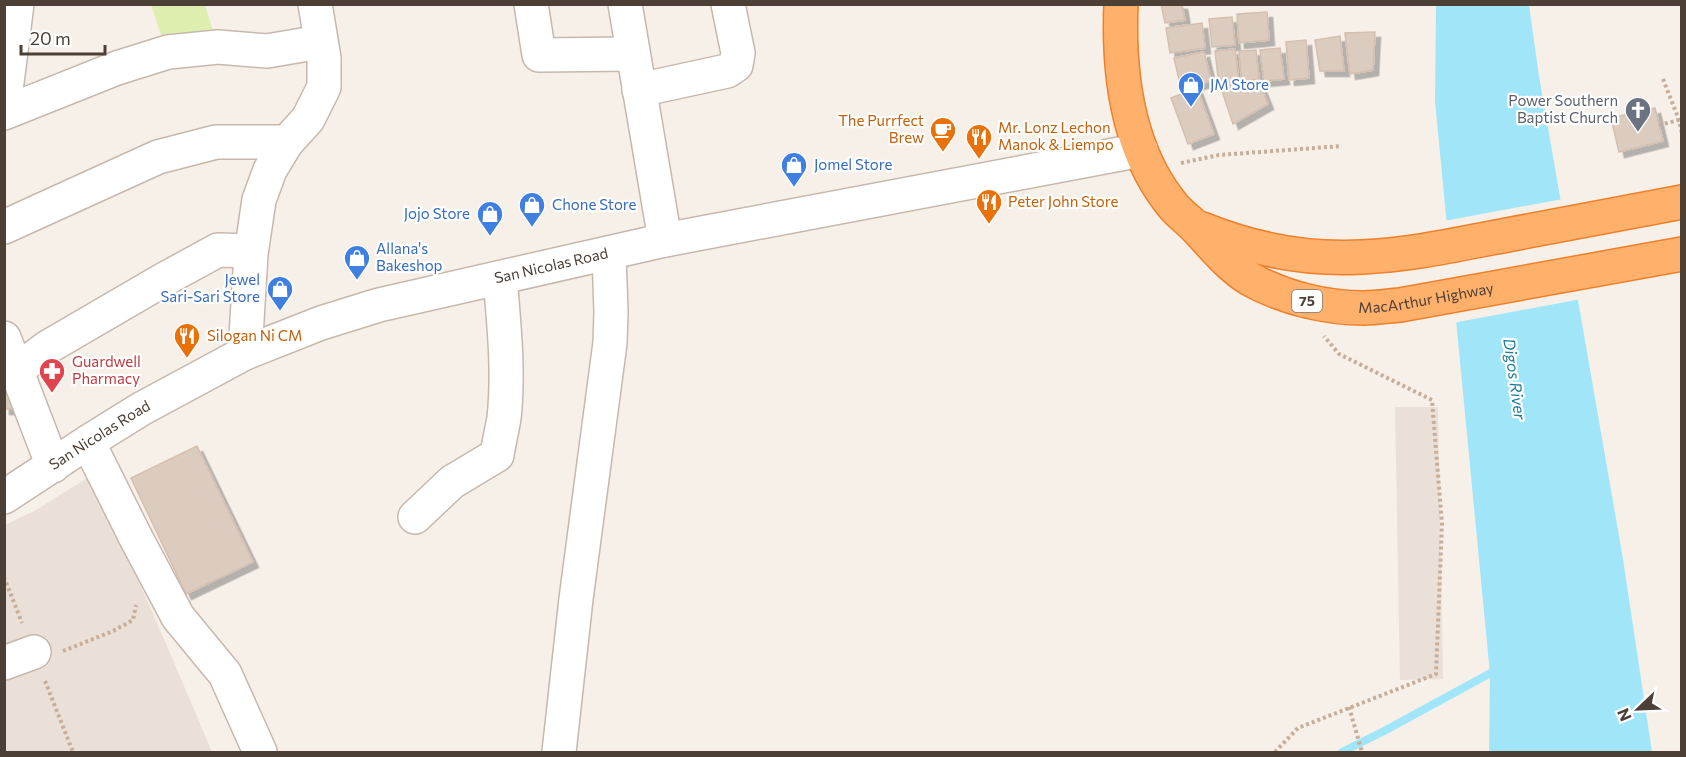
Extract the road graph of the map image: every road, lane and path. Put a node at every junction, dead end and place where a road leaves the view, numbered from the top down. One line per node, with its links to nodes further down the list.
1 (17, 4): 11 (street)
2 (315, 4): 7 (street)
3 (531, 4): 8 (street)
4 (625, 4): 8 (street)
5 (728, 4): 10 (street)
6 (1121, 4): 18 (highway, MacArthur Highway / 75)
7 (321, 42): 12 (street); 16 (street)
8 (632, 54): 10 (street)
9 (1663, 79): 13 (path)
10 (639, 90): 22 (street)
11 (4, 106)
12 (4, 113)
13 (1679, 120): 14 (path); 15 (path)
14 (1659, 125)
15 (1682, 134)
16 (287, 142): 21 (street); 23 (street)
17 (1342, 146): 18 (path)
18 (1146, 160): 20 (highway, MacArthur Highway / 75); 22 (street, San Nicolas Road)
19 (1682, 202): 20 (highway, MacArthur Highway / 75)
20 (1195, 226): 27 (highway, MacArthur Highway / 75)
21 (4, 227)
22 (665, 240): 24 (street, San Nicolas Road)
23 (251, 251): 29 (street); 30 (street)
24 (609, 253): 26 (street, San Nicolas Road); 39 (street)
25 (1682, 254): 27 (highway, MacArthur Highway / 75)
26 (500, 278): 29 (street, San Nicolas Road); 34 (street)
27 (1291, 297): 37 (path)
28 (4, 338): 30 (street)
29 (245, 353): 31 (street, San Nicolas Road)
30 (17, 370): 32 (street)
31 (88, 441): 32 (street, San Nicolas Road); 38 (street)
32 (53, 466): 33 (street, San Nicolas Road)
33 (4, 497)
34 (415, 517)
35 (136, 603): 36 (path)
36 (32, 655)
37 (1349, 707): 40 (path); 41 (path)
38 (260, 753)
39 (559, 753)
40 (1275, 753)
41 (1362, 753)

